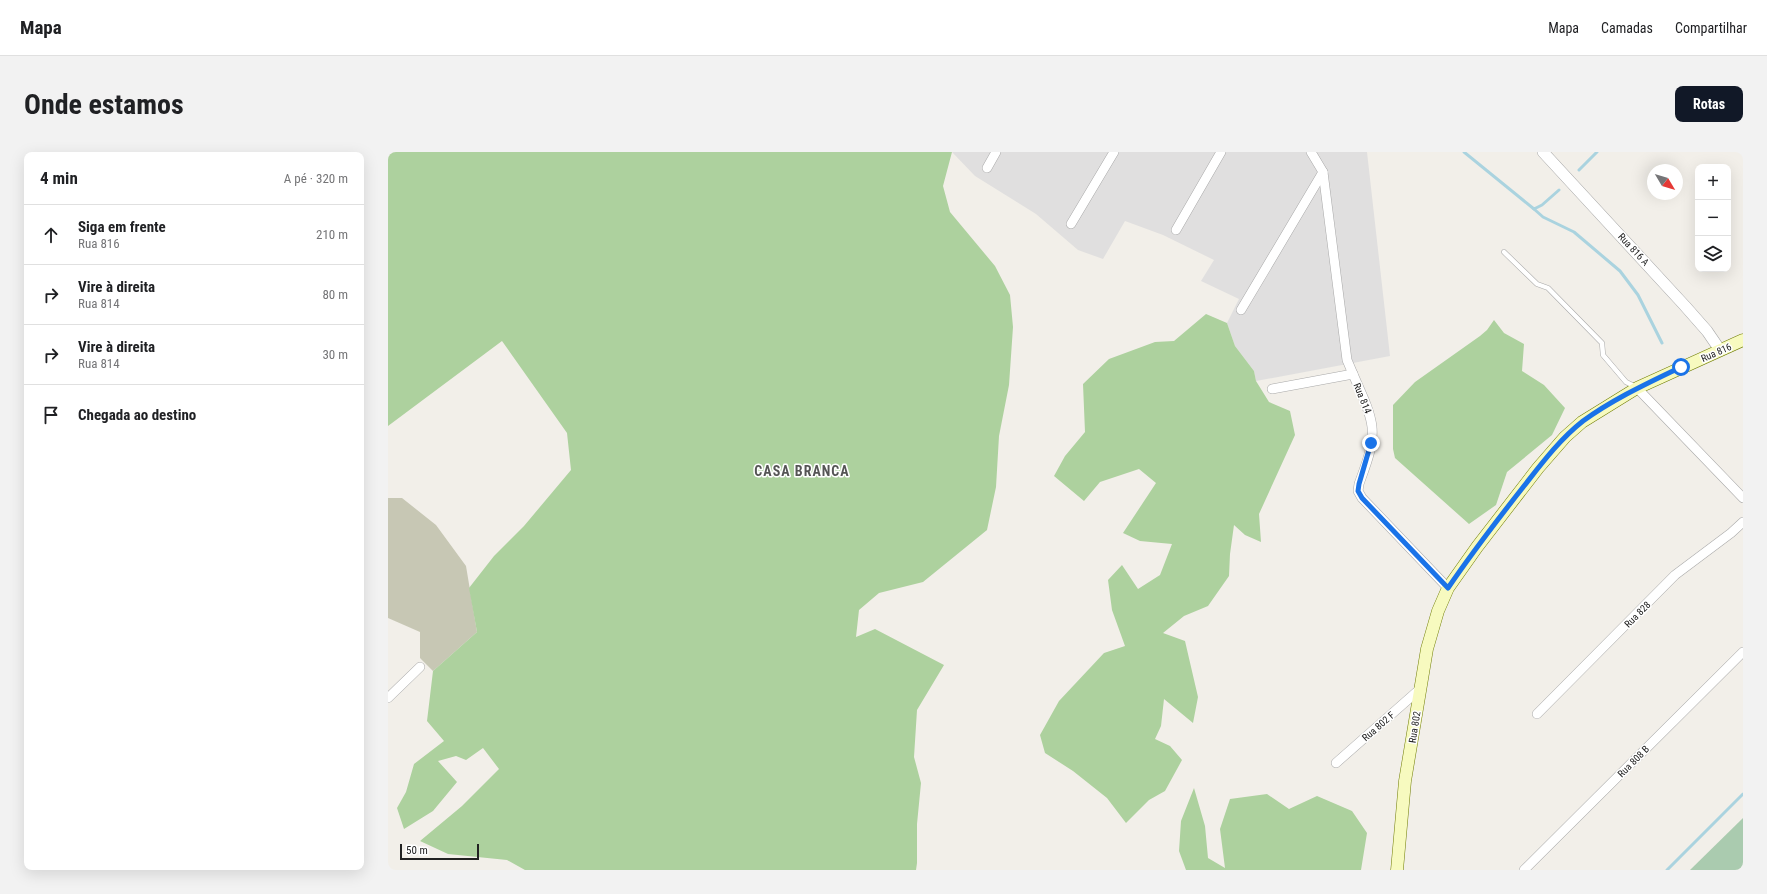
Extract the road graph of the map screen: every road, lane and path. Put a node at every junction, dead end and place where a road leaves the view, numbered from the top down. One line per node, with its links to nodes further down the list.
1 (996, 152): 6 (street)
2 (1114, 152): 8 (street)
3 (1221, 152): 9 (street)
4 (1310, 152): 7 (street)
5 (1543, 152): 13 (street, Rua 816 A)
6 (987, 168)
7 (1323, 172): 11 (street); 14 (street)
8 (1071, 224)
9 (1176, 230)
10 (1504, 252): 15 (lane)
11 (1241, 310)
12 (1743, 340): 13 (main road, Rua 816)
13 (1720, 350): 15 (main road, Rua 816)
14 (1353, 374): 16 (street, Rua 814); 19 (street, Rua 814)
15 (1637, 388): 17 (street); 19 (main road, Rua 816)
16 (1272, 389)
17 (1743, 498)
18 (1743, 522): 24 (street, Rua 828)
19 (1448, 588): 22 (main road, Rua 802)
20 (1743, 652): 27 (street, Rua 808 B)
21 (420, 667): 23 (street)
22 (1420, 689): 25 (street, Rua 802 F); 26 (main road, Rua 802)
23 (388, 698)
24 (1537, 714)
25 (1336, 762)
26 (1397, 870)
27 (1524, 870)

